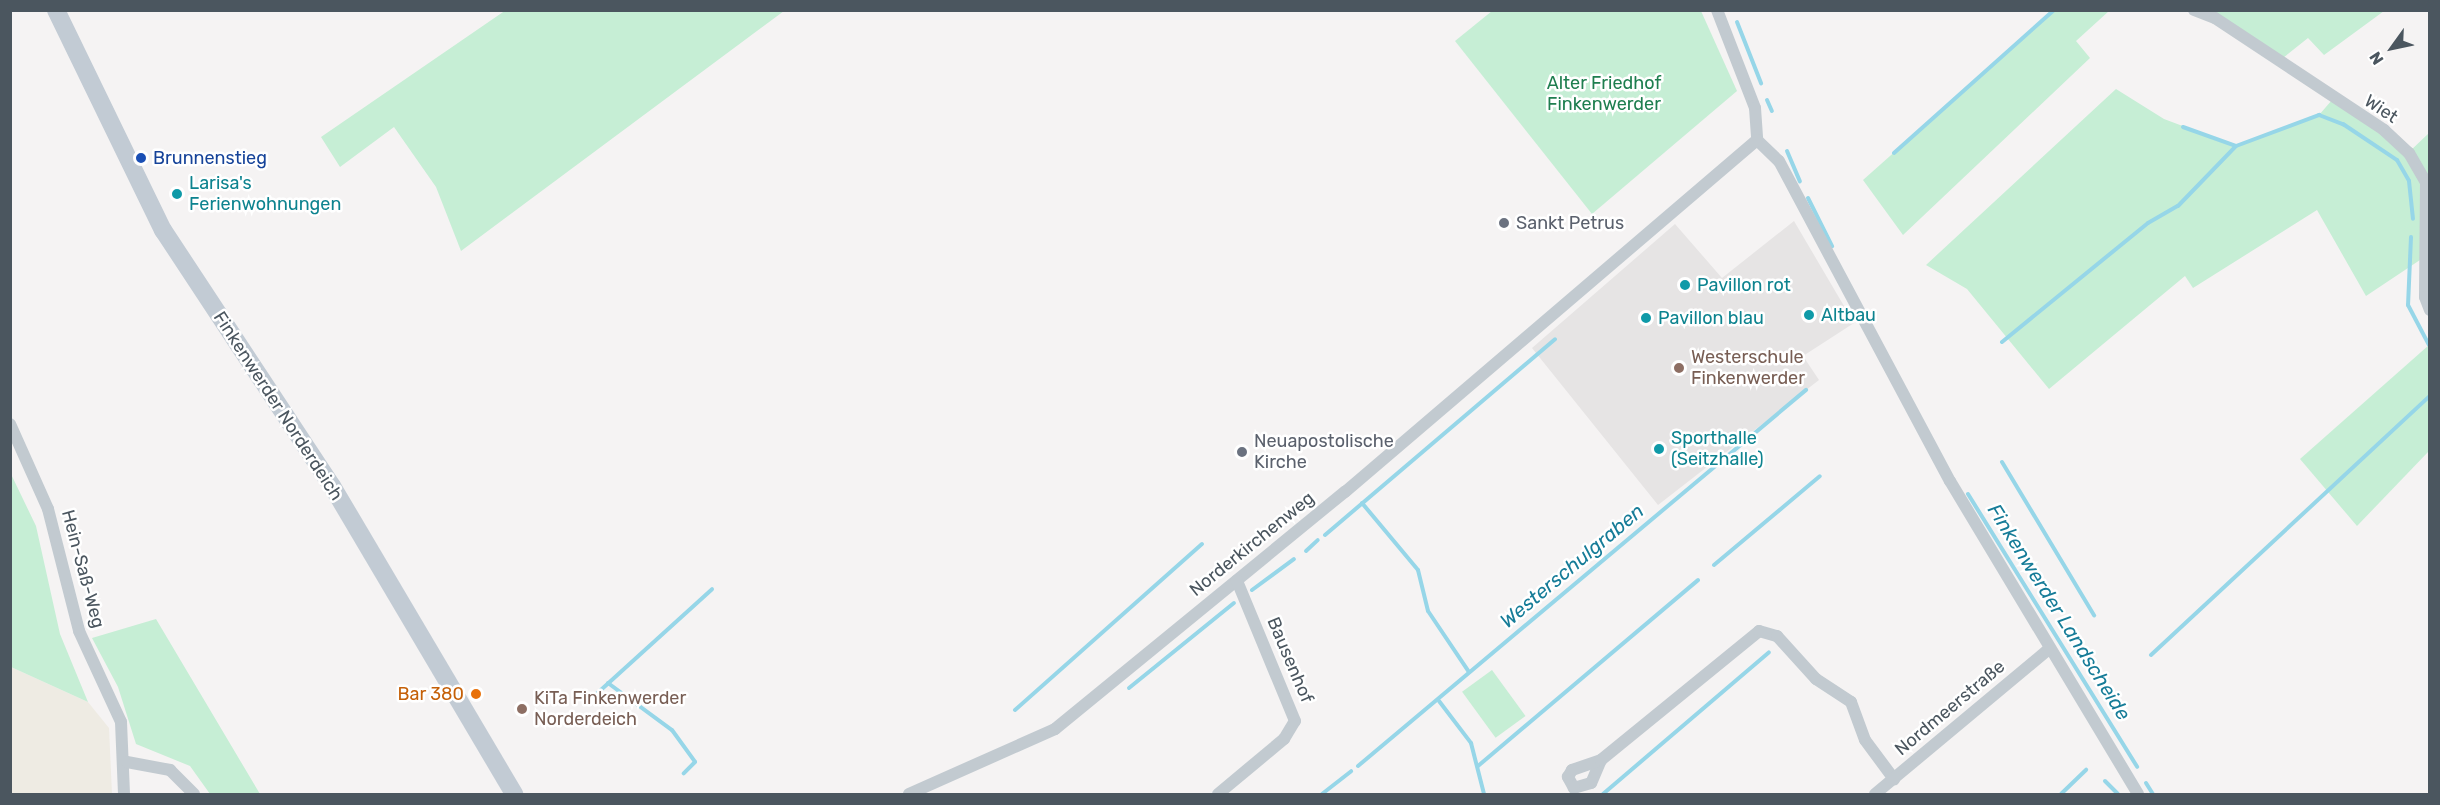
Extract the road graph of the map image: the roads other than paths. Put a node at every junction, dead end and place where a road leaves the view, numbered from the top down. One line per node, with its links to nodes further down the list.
1 (56, 10): 15 (street, Finkenwerder Norderdeich)
2 (1717, 10): 4 (street)
3 (2194, 10): 5 (street, Wiet)
4 (1757, 140): 7 (street, Norderkirchenweg); 8 (street)
5 (2430, 310)
6 (10, 424): 10 (street, Hein-Saß-Weg)
7 (1237, 580): 12 (street, Norderkirchenweg); 17 (street, Bausenhof)
8 (2048, 650): 11 (street, Nordmeerstraße); 19 (street)
9 (1601, 760): 11 (street)
10 (127, 762): 13 (street, Hein-Saß-Weg); 14 (street)
11 (1894, 779): 18 (street, Nordmeerstraße)
12 (934, 790): 16 (street, Norderkirchenweg)
13 (124, 795)
14 (194, 795)
15 (514, 795)
16 (909, 795)
17 (1218, 795)
18 (1875, 795)
19 (2138, 795)

